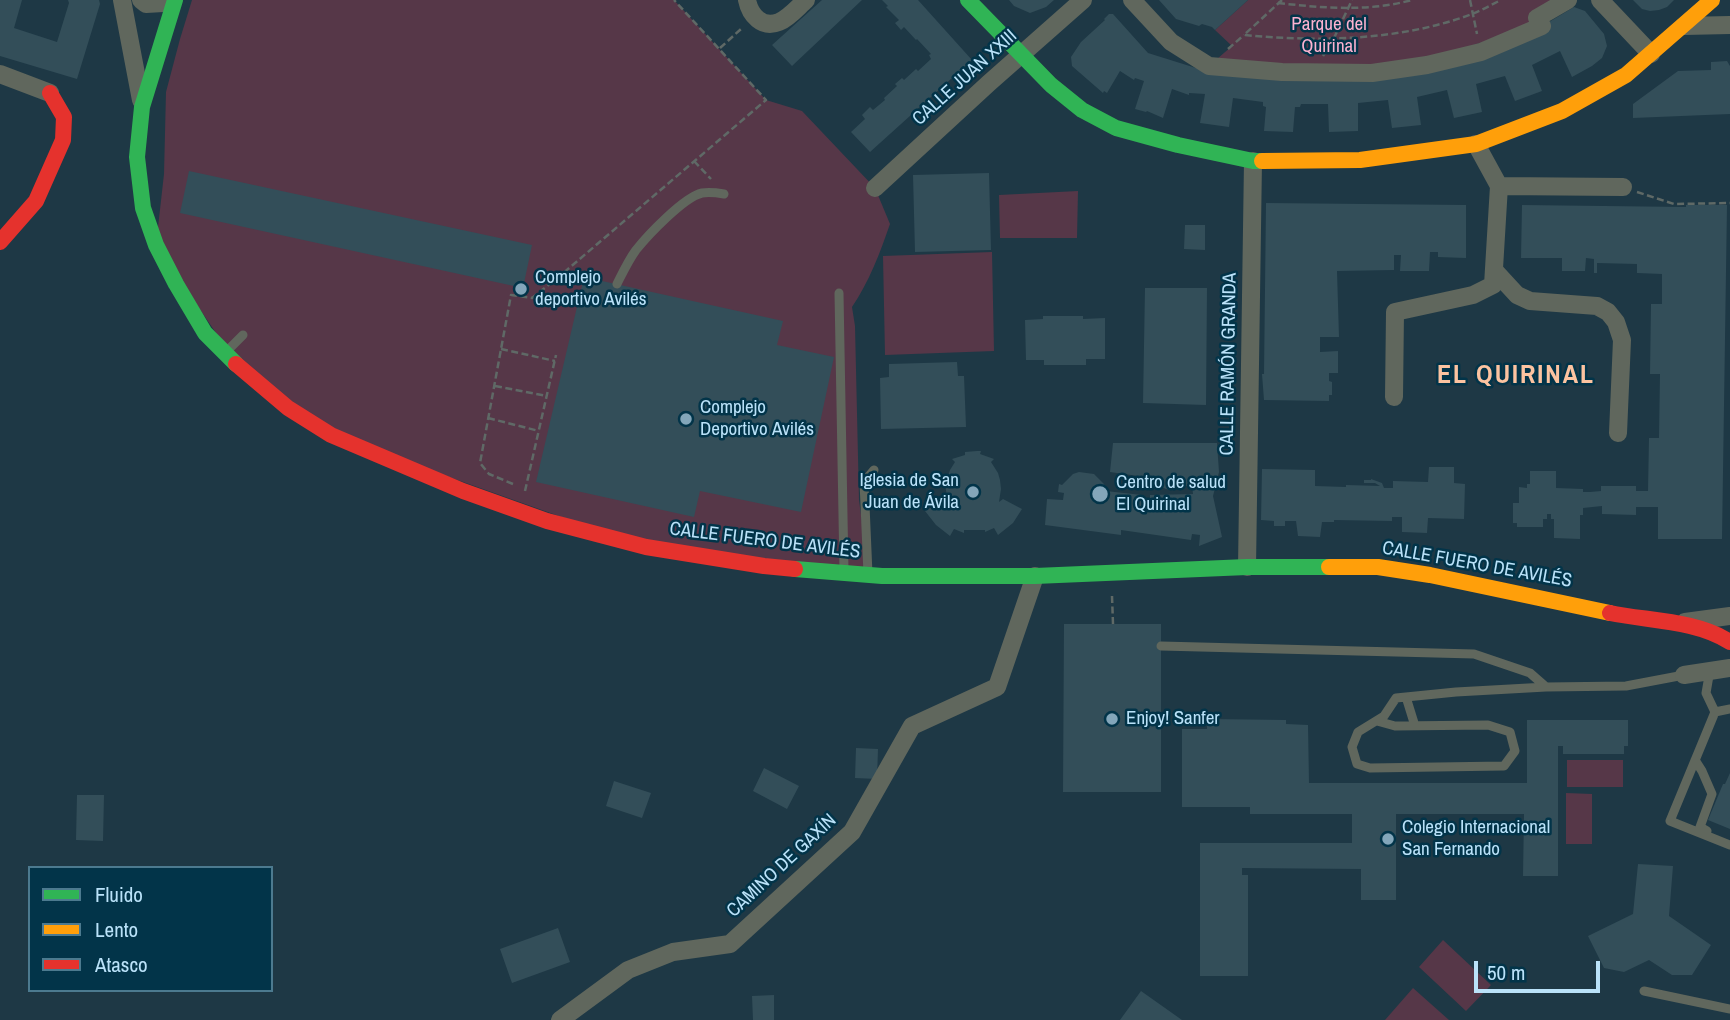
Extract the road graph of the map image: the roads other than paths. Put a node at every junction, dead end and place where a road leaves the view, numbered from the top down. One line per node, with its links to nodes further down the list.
1 (122, 0): 19 (street)
2 (141, 0): 3 (street)
3 (166, 0)
4 (176, 0): 19 (street, CALLE FUERO DE AVILÉS)
5 (747, 0): 6 (street)
6 (806, 0)
7 (968, 0): 16 (street)
8 (1083, 0): 16 (street, CALLE JUAN XXIII)
9 (1132, 0): 10 (street)
10 (1568, 0)
11 (1600, 0): 15 (street)
12 (1712, 0): 14 (street)
13 (1730, 24): 14 (street)
14 (1684, 26): 15 (street)
15 (1651, 54): 20 (street)
16 (1021, 55): 21 (street); 24 (street, CALLE JUAN XXIII)
17 (0, 74): 18 (street)
18 (50, 93): 26 (street)
19 (142, 107): 31 (street, CALLE FUERO DE AVILÉS)
20 (1476, 144): 21 (street); 22 (street)
21 (1253, 162): 35 (street, CALLE RAMÓN GRANDA)
22 (1499, 186): 23 (street); 27 (street)
23 (1623, 187)
24 (875, 188)
25 (724, 194): 28 (lane)
26 (0, 242)
27 (1494, 270): 32 (street); 33 (street)
28 (617, 284)
29 (839, 293): 36 (lane)
30 (243, 335): 31 (lane)
31 (225, 353): 36 (street, CALLE FUERO DE AVILÉS)
32 (1394, 397)
33 (1618, 433)
34 (874, 470): 37 (lane)
35 (1247, 567): 38 (street, CALLE FUERO DE AVILÉS); 40 (street, CALLE FUERO DE AVILÉS)
36 (844, 573): 37 (street, CALLE FUERO DE AVILÉS)
37 (869, 575): 38 (street, CALLE FUERO DE AVILÉS)
38 (1035, 576): 57 (street, CAMINO DE GAXÍN)
39 (1730, 615): 40 (street, CALLE FUERO DE AVILÉS)
40 (1682, 623): 41 (street, CALLE FUERO DE AVILÉS)
41 (1730, 642)
42 (1161, 646): 46 (lane)
43 (1730, 668): 44 (street)
44 (1710, 670): 45 (street); 49 (lane)
45 (1684, 675): 46 (lane)
46 (1546, 687): 47 (lane)
47 (1406, 697): 50 (lane); 51 (lane)
48 (1730, 709): 49 (lane)
49 (1715, 712): 52 (lane)
50 (1377, 721): 51 (lane); 51 (lane)
51 (1415, 726)
52 (1695, 760): 53 (lane); 54 (lane)
53 (1730, 840)
54 (1730, 845)
55 (1644, 991): 56 (lane)
56 (1730, 1009)
57 (560, 1020)

